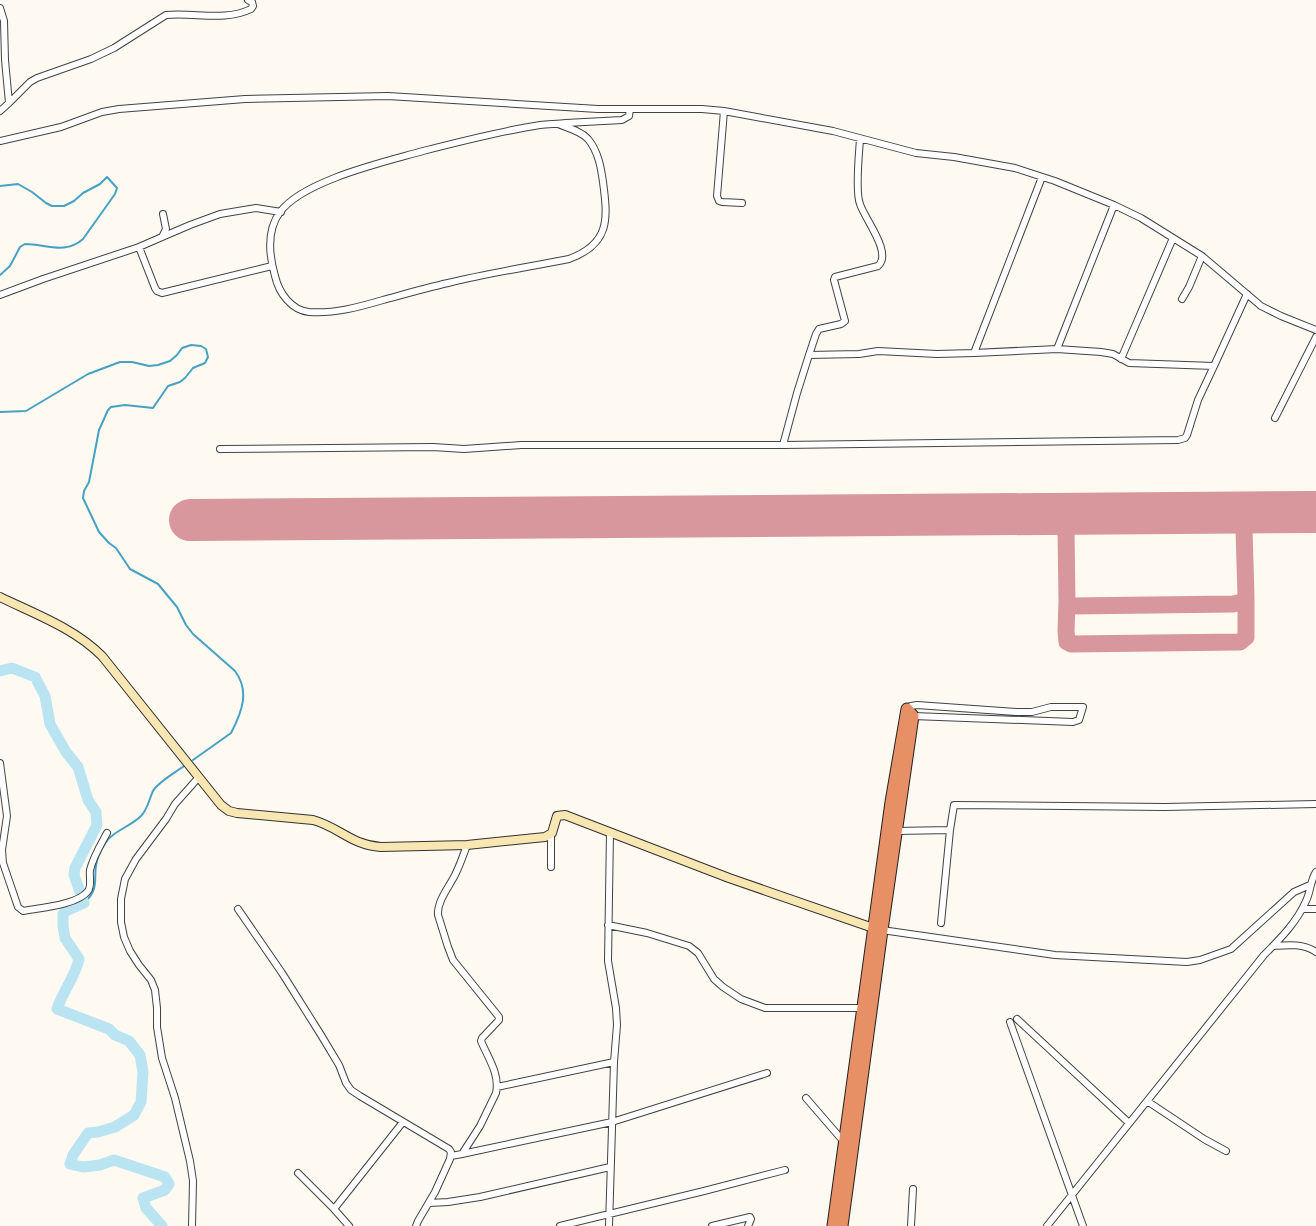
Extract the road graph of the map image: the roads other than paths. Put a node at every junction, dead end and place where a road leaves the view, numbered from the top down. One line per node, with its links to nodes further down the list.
1 (248, 0): 3 (street)
2 (0, 8): 3 (street)
3 (9, 103): 5 (street)
4 (630, 109): 6 (street); 7 (street); 9 (street)
5 (0, 111)
6 (724, 112): 8 (street); 11 (street)
7 (558, 124): 13 (street); 19 (street)
8 (860, 139): 10 (street); 27 (street)
9 (0, 142)
10 (1042, 178): 12 (street); 26 (street)
11 (742, 203)
12 (1114, 205): 16 (street); 25 (street)
13 (281, 212): 15 (street); 19 (street)
14 (163, 214): 15 (street)
15 (162, 237): 17 (street)
16 (1173, 238): 18 (street); 28 (street)
17 (140, 247): 19 (street); 21 (street)
18 (1202, 256): 20 (street); 22 (street)
19 (272, 266)
20 (1247, 294): 23 (street); 29 (street)
21 (0, 295)
22 (1182, 299)
23 (1316, 330)
24 (1316, 337): 30 (street)
25 (1057, 348): 26 (street); 28 (street)
26 (974, 353): 27 (street)
27 (809, 355): 31 (street)
28 (1121, 359): 29 (street)
29 (1214, 366): 31 (street)
30 (1275, 418)
31 (783, 445): 32 (street)
32 (220, 449)
33 (0, 597): 36 (street)
34 (910, 712): 34 (street); 39 (highway); 46 (highway)
35 (0, 763): 41 (street)
36 (199, 777): 43 (street); 80 (street)
37 (1316, 804): 38 (street)
38 (950, 830): 39 (street); 51 (street)
39 (896, 831): 46 (highway)
40 (610, 832): 42 (street); 52 (street); 53 (street)
41 (107, 833)
42 (551, 835): 43 (street); 44 (street)
43 (467, 845): 61 (street)
44 (551, 868)
45 (1316, 872): 47 (street)
46 (885, 875): 53 (highway)
47 (1310, 885): 49 (street); 53 (street)
48 (238, 909): 64 (street)
49 (1303, 909): 50 (street); 54 (street)
50 (1316, 909)
51 (941, 923)
52 (608, 926): 56 (street); 59 (street)
53 (878, 929): 56 (highway)
54 (1272, 946): 55 (street); 63 (street)
55 (1316, 952)
56 (868, 1008): 67 (highway); 74 (highway)
57 (1017, 1019): 66 (street)
58 (1010, 1022): 76 (street)
59 (614, 1062): 61 (street); 65 (street)
60 (767, 1074): 65 (street)
61 (497, 1087): 69 (street)
62 (806, 1098): 67 (street)
63 (1147, 1101): 66 (street); 68 (street)
64 (403, 1122): 70 (street); 78 (street)
65 (612, 1122): 69 (street); 71 (street)
66 (1129, 1124): 76 (street)
67 (844, 1142): 74 (highway)
68 (1226, 1152)
69 (462, 1154): 70 (street)
70 (451, 1156): 77 (street)
71 (610, 1167): 77 (street); 79 (street)
72 (785, 1170): 79 (street)
73 (298, 1173): 78 (street)
74 (844, 1179): 87 (highway); 88 (highway)
75 (913, 1189): 89 (street)
76 (1071, 1196): 90 (street); 91 (street)
77 (429, 1203): 82 (street)
78 (334, 1209): 81 (street)
79 (609, 1214): 83 (street); 84 (street)
80 (192, 1226)
81 (349, 1226)
82 (416, 1226)
83 (560, 1226)
84 (609, 1226)
85 (712, 1226): 86 (street)
86 (748, 1226)
87 (833, 1226)
88 (842, 1226)
89 (911, 1226)
90 (1047, 1226)
91 (1083, 1226)

